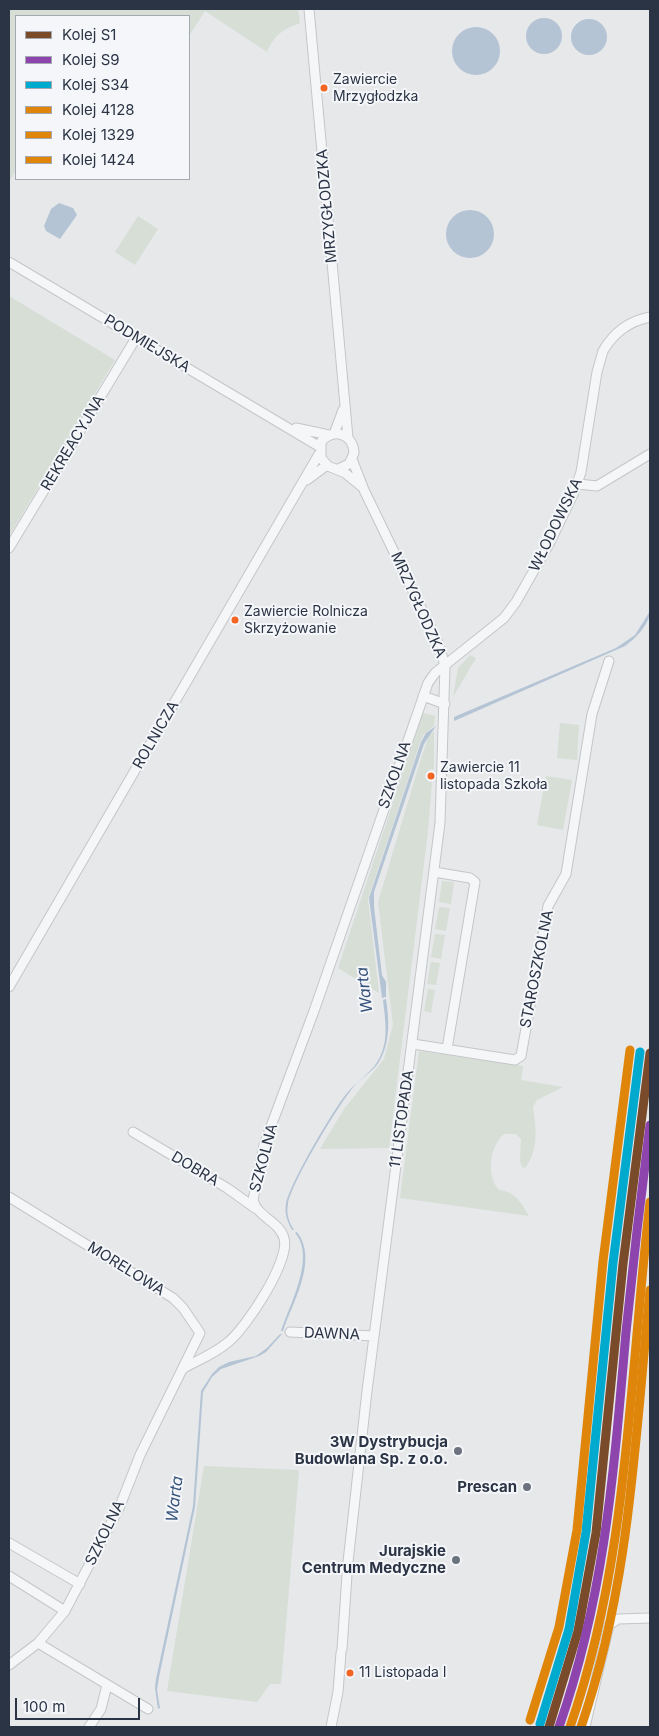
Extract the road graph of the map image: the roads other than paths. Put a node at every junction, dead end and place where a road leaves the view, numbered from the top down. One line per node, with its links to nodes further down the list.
1 (309, 9): 5 (street, MRZYGŁODZKA)
2 (9, 262): 4 (street, PODMIEJSKA)
3 (650, 316): 15 (street, WŁODOWSKA)
4 (136, 338): 6 (street, PODMIEJSKA); 17 (street, REKREACYJNA)
5 (344, 402): 7 (street, MRZYGŁODZKA); 8 (street, MRZYGŁODZKA)
6 (286, 425): 7 (street, PODMIEJSKA); 9 (street, PODMIEJSKA)
7 (332, 434): 8 (street); 9 (street)
8 (348, 438): 11 (street)
9 (319, 450): 12 (street); 14 (street, ROLNICZA)
10 (650, 454): 15 (street)
11 (352, 459): 13 (street); 16 (street, MRZYGŁODZKA)
12 (327, 465): 13 (street); 14 (street, ROLNICZA)
13 (338, 469): 16 (street, MRZYGŁODZKA)
14 (303, 483): 23 (street, ROLNICZA)
15 (578, 484): 19 (street, WŁODOWSKA)
16 (364, 490): 19 (street, MRZYGŁODZKA)
17 (9, 548)
18 (609, 661): 25 (street, STAROSZKOLNA)
19 (445, 666): 20 (street, SZKOLNA); 21 (street, 11 LISTOPADA)
20 (423, 696): 21 (street); 28 (street, SZKOLNA)
21 (444, 704): 22 (street, 11 LISTOPADA)
22 (434, 872): 24 (street, 11 LISTOPADA); 25 (street)
23 (9, 986)
24 (412, 1044): 25 (street, STAROSZKOLNA); 30 (street, 11 LISTOPADA)
25 (447, 1049)
26 (134, 1132): 28 (street, DOBRA)
27 (9, 1197): 31 (street, MORELOWA)
28 (255, 1208): 31 (street, SZKOLNA)
29 (290, 1332): 30 (street, DAWNA)
30 (374, 1336): 42 (street, 11 LISTOPADA)
31 (184, 1368): 34 (street, SZKOLNA)
32 (9, 1543): 34 (street)
33 (9, 1576): 35 (street)
34 (80, 1584): 35 (street, SZKOLNA)
35 (65, 1611): 37 (street, SZKOLNA)
36 (650, 1618): 43 (street)
37 (38, 1643): 38 (street, SZKOLNA); 39 (street)
38 (9, 1665)
39 (107, 1685): 40 (street); 41 (street)
40 (148, 1709)
41 (90, 1727)
42 (331, 1727)
43 (585, 1727)

